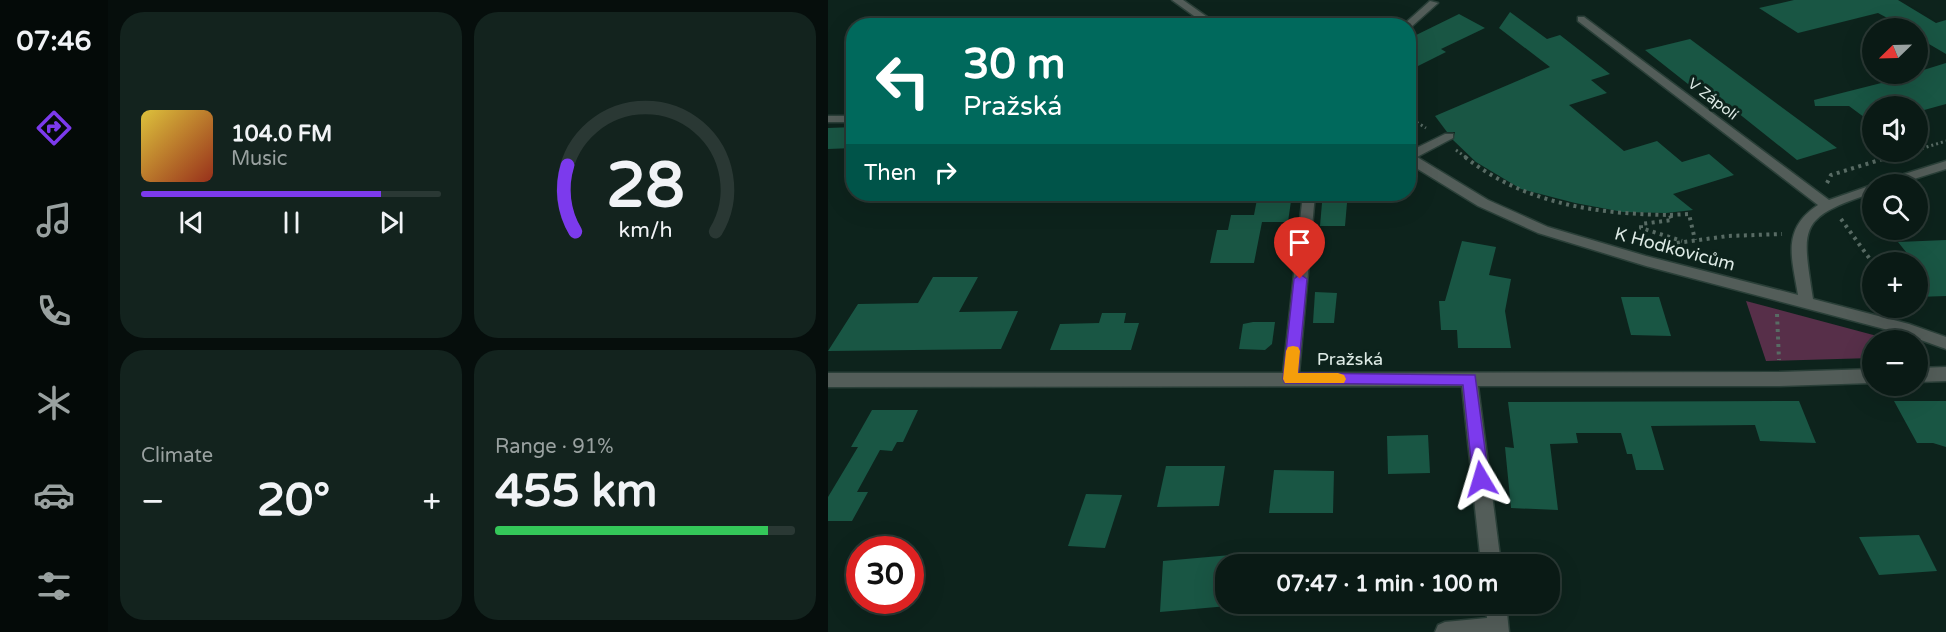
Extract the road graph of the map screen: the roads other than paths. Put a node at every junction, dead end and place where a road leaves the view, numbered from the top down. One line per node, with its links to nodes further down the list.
1 (1177, 0): 3 (street)
2 (1433, 3): 4 (street)
3 (1203, 18)
4 (1416, 18)
5 (1581, 19): 15 (street, V Zápolí)
6 (846, 119): 7 (street)
7 (828, 120)
8 (1446, 137): 9 (street)
9 (1416, 153)
10 (1416, 162): 16 (street, K Hodkovicům)
11 (1946, 165): 12 (street)
12 (1918, 174)
13 (1862, 192): 15 (street)
14 (1308, 201): 21 (street)
15 (1826, 204): 16 (street)
16 (1806, 303): 17 (street, K Hodkovicům)
17 (1946, 343)
18 (1946, 374): 19 (street)
19 (1928, 375)
20 (1862, 376): 22 (street, Pražská)
21 (1290, 379): 22 (street, Pražská); 23 (street, Pražská)
22 (1470, 379): 24 (street)
23 (828, 381)
24 (1490, 554)
25 (1497, 614): 26 (street)
26 (1499, 630): 27 (street)
27 (1445, 632)

